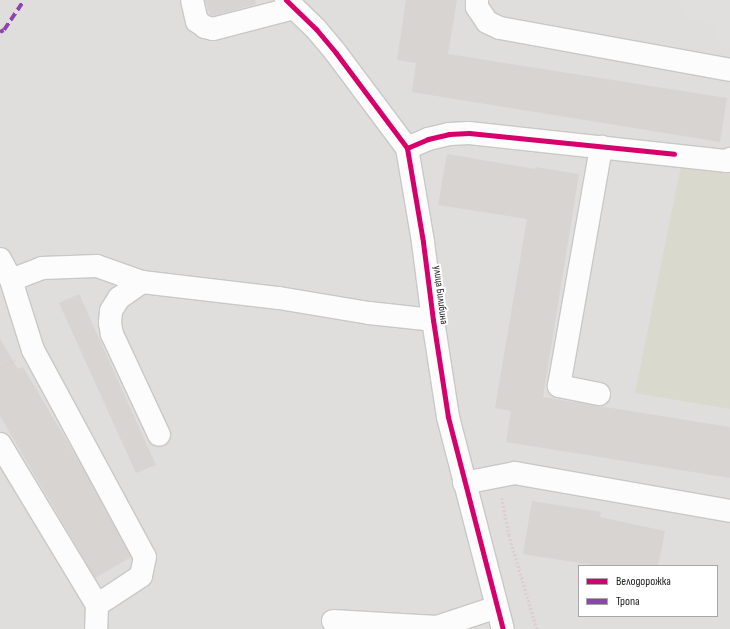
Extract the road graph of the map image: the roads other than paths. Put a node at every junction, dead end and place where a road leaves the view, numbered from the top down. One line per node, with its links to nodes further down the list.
1 (192, 0): 3 (street)
2 (477, 0): 4 (street)
3 (290, 4): 6 (street, улица Билибина)
4 (730, 70)
5 (602, 147): 6 (street); 7 (street); 12 (street)
6 (407, 148): 11 (street, улица Билибина)
7 (730, 159)
8 (0, 259): 9 (street)
9 (11, 280): 10 (street); 17 (street)
10 (142, 282): 11 (street); 13 (street)
11 (433, 320): 15 (street, улица Билибина)
12 (599, 394)
13 (159, 435)
14 (0, 444): 17 (street)
15 (464, 483): 16 (street); 18 (street, улица Билибина)
16 (730, 511)
17 (97, 605): 20 (street)
18 (497, 607): 19 (street); 21 (street, улица Билибина)
19 (333, 621)
20 (96, 629)
21 (503, 629)

